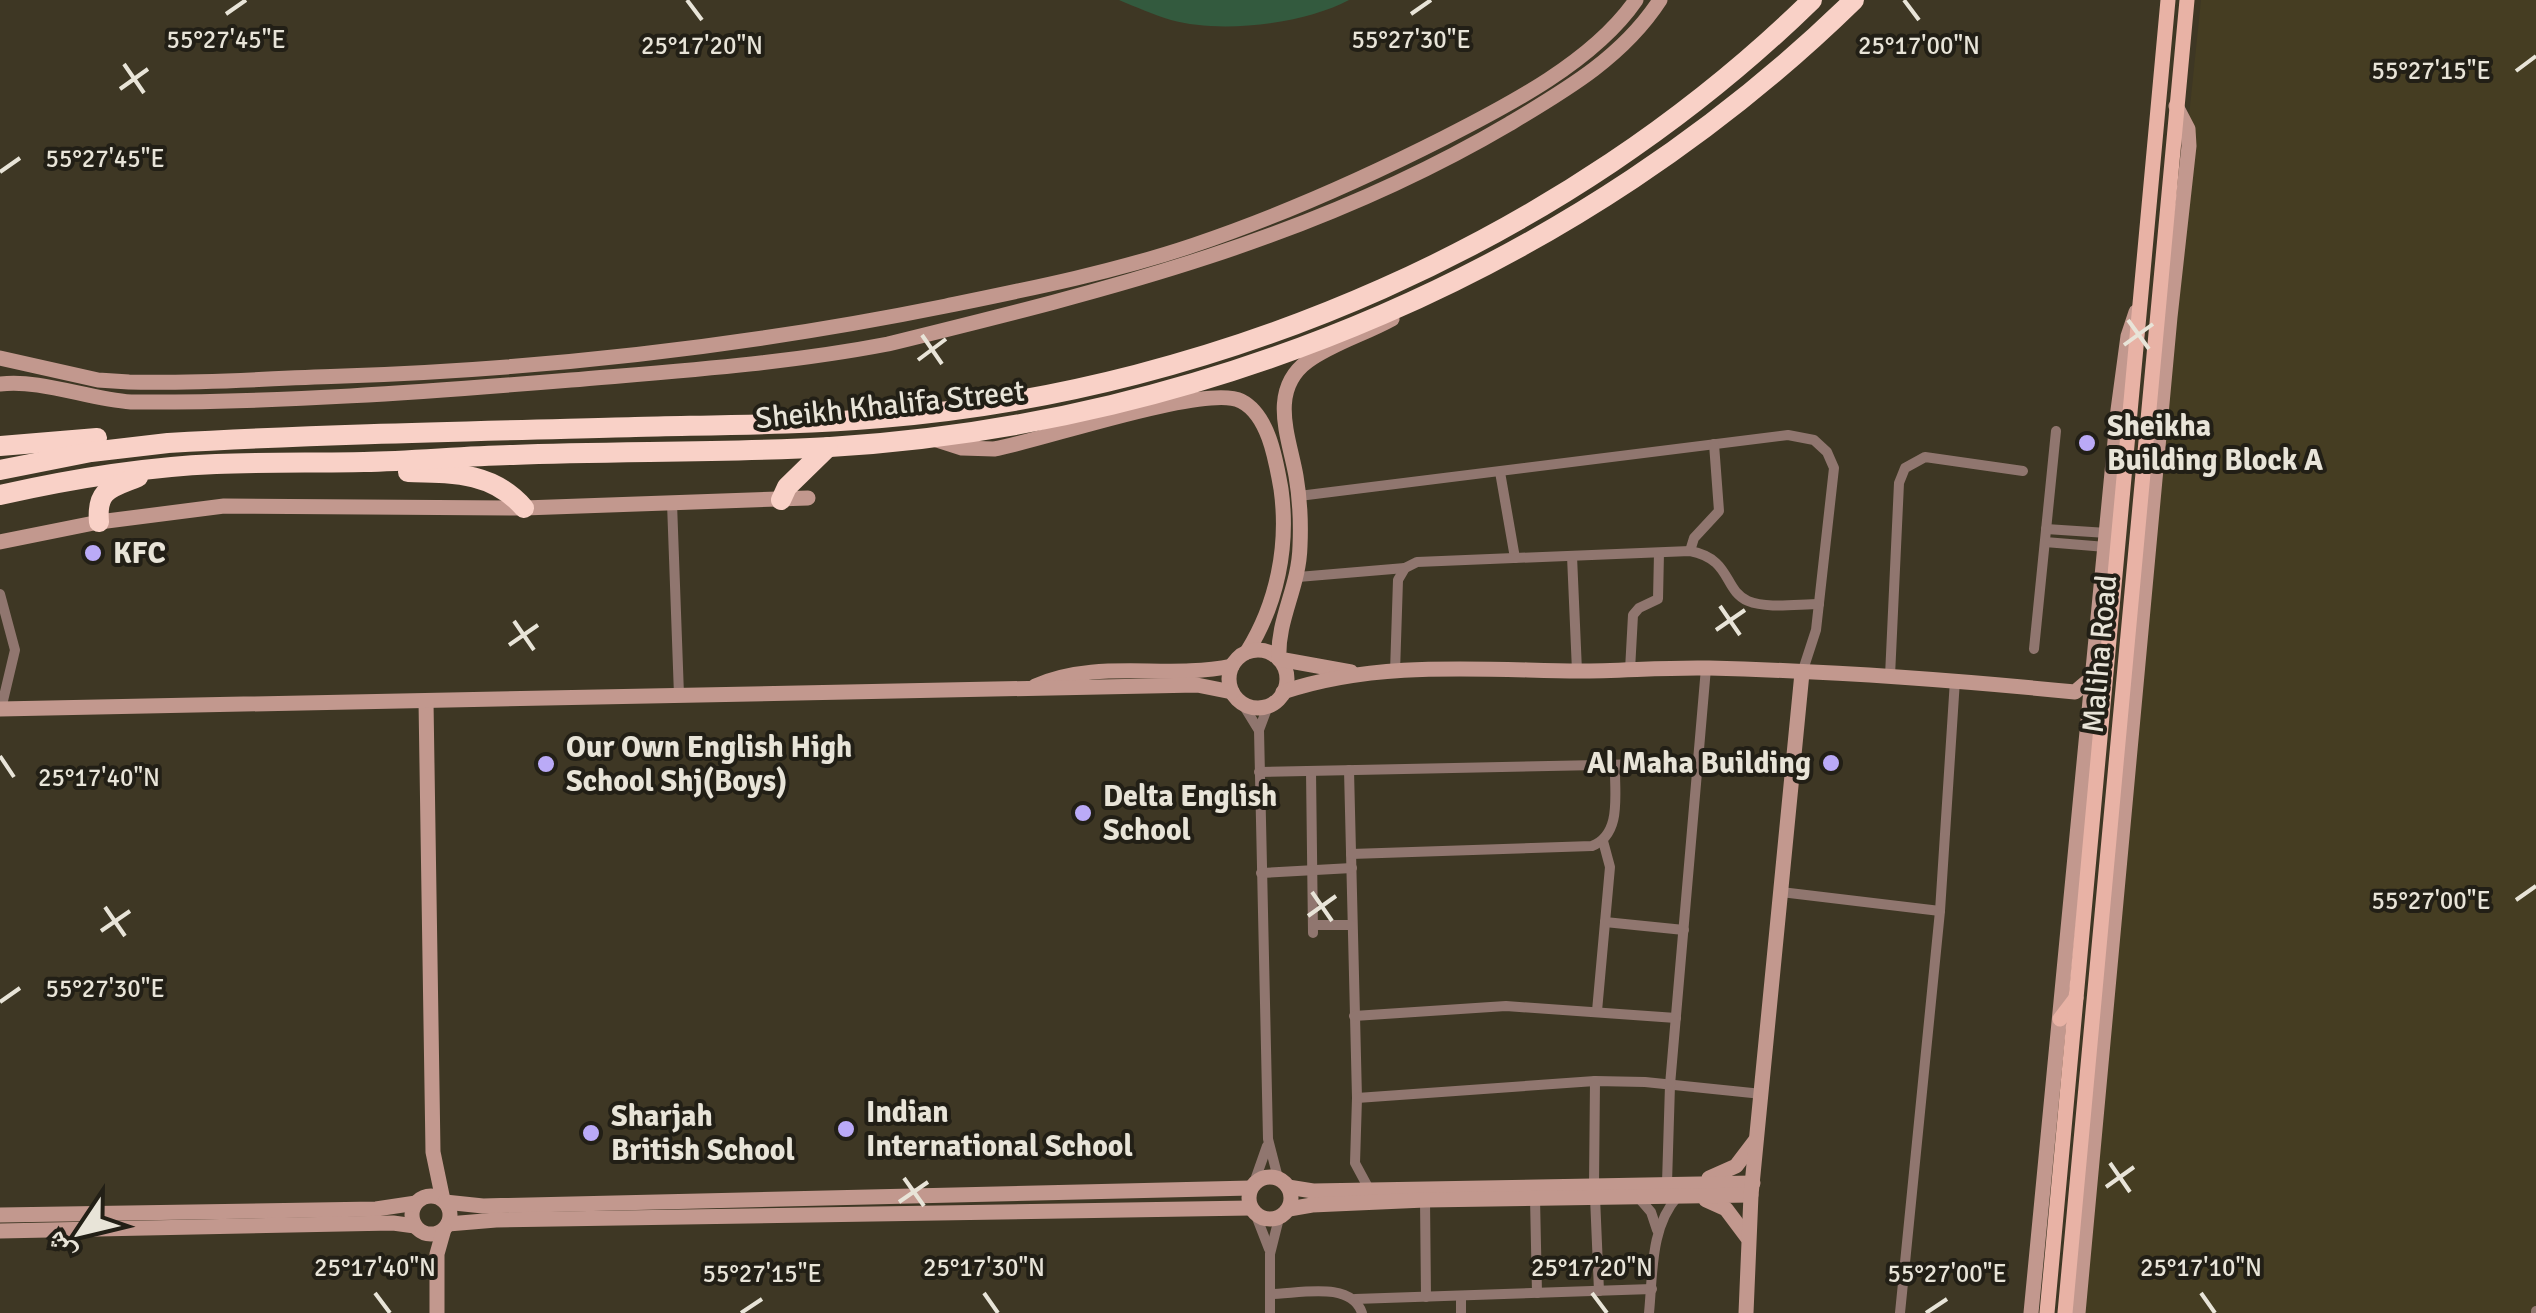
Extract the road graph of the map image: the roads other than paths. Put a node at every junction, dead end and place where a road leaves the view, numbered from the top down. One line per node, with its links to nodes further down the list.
1 (1636, 0): 10 (street)
2 (1660, 0): 12 (street)
3 (1812, 0): 18 (highway, Sheikh Khalifa Street)
4 (1854, 0): 8 (highway, Sheikh Khalifa Street)
5 (2168, 0): 9 (main road, Maliha Road)
6 (2188, 0): 7 (main road, Maliha Road)
7 (2176, 106): 49 (street); 55 (main road, Maliha Road)
8 (1424, 297): 17 (highway, Sheikh Khalifa Street); 29 (street)
9 (2140, 304): 36 (street); 80 (main road, Maliha Road)
10 (834, 328): 12 (street); 13 (street)
11 (0, 358): 13 (street)
12 (775, 360): 15 (street)
13 (478, 371): 15 (street)
14 (0, 384): 15 (street)
15 (442, 391)
16 (2056, 431): 35 (street)
17 (931, 438): 21 (highway, Sheikh Khalifa Street); 48 (street)
18 (168, 443): 20 (highway); 24 (highway, Sheikh Khalifa Street)
19 (1714, 444): 26 (street); 39 (street); 46 (street)
20 (0, 446)
21 (828, 447): 22 (highway, Sheikh Khalifa Street); 27 (highway)
22 (368, 462): 23 (highway, Sheikh Khalifa Street); 33 (highway)
23 (158, 468): 28 (highway, Sheikh Khalifa Street); 34 (highway)
24 (0, 470)
25 (2023, 471): 59 (street)
26 (1500, 472): 29 (street); 42 (street)
27 (798, 476): 30 (highway); 31 (highway)
28 (0, 495)
29 (1298, 496): 44 (street)
30 (808, 498): 31 (street)
31 (781, 500): 32 (street)
32 (672, 503): 33 (street); 65 (street)
33 (524, 508): 34 (street)
34 (99, 522): 37 (street)
35 (2046, 529): 36 (street); 38 (street)
36 (2106, 540): 38 (street); 60 (street)
37 (0, 542)
38 (2045, 542): 47 (street)
39 (1690, 551): 40 (street); 46 (street)
40 (1659, 552): 41 (street); 54 (street)
41 (1572, 556): 42 (street); 53 (street)
42 (1515, 558): 43 (street)
43 (1404, 568): 44 (street); 56 (street)
44 (1298, 577): 50 (street)
45 (0, 594): 69 (street)
46 (1819, 604): 57 (street)
47 (2034, 648)
48 (1247, 652): 50 (street); 51 (street)
49 (2139, 658): 55 (main road); 140 (street)
50 (1279, 659): 58 (street); 63 (street)
51 (1232, 666): 62 (street); 66 (street)
52 (1706, 668): 54 (street); 57 (street); 72 (street)
53 (1577, 670): 54 (street); 56 (street)
54 (1630, 670)
55 (2126, 671): 139 (main road, Maliha Road)
56 (1394, 672): 58 (street)
57 (1802, 672): 59 (street); 84 (street)
58 (1372, 674): 63 (street)
59 (1890, 676): 61 (street)
60 (2094, 676): 64 (street); 70 (street)
61 (1956, 680): 64 (street); 85 (street)
62 (1027, 690): 65 (street); 66 (street)
63 (1283, 692): 68 (street)
64 (2075, 692): 70 (street)
65 (679, 695): 67 (street)
66 (1237, 698): 68 (street); 71 (street)
67 (426, 702): 69 (street); 100 (street)
68 (1268, 706): 71 (street)
69 (1, 709)
70 (2089, 711): 78 (street)
71 (1259, 730): 76 (street)
72 (1698, 763): 73 (street); 88 (street)
73 (1615, 764): 74 (street); 77 (street)
74 (1349, 770): 75 (street); 79 (street)
75 (1311, 771): 76 (street); 82 (street)
76 (1260, 772): 83 (street)
77 (1603, 840): 79 (street); 86 (street)
78 (2074, 844): 80 (main road); 93 (street)
79 (1351, 854): 81 (street)
80 (2088, 863): 89 (main road, Maliha Road)
81 (1352, 868): 82 (street); 87 (street)
82 (1312, 870): 83 (street); 87 (street)
83 (1261, 872): 99 (street)
84 (1781, 892): 85 (street); 96 (street)
85 (1940, 910): 136 (street)
86 (1605, 922): 88 (street); 90 (street)
87 (1352, 925): 91 (street)
88 (1684, 930): 92 (street)
89 (2076, 998): 93 (main road); 138 (main road, Maliha Road)
90 (1597, 1011): 91 (street); 92 (street)
91 (1354, 1016): 97 (street)
92 (1676, 1018): 95 (street)
93 (2060, 1019): 137 (street)
94 (1595, 1081): 95 (street); 97 (street); 107 (street)
95 (1670, 1084): 96 (street); 104 (street)
96 (1762, 1094): 98 (street)
97 (1357, 1098): 101 (street)
98 (1758, 1137): 104 (street); 105 (street)
99 (1268, 1140): 102 (street); 103 (street)
100 (433, 1152): 111 (street); 112 (street)
101 (1346, 1177): 102 (street); 106 (street); 106 (street)
102 (1283, 1183): 103 (street); 114 (street)
103 (1253, 1186): 111 (street); 113 (street)
104 (1675, 1188): 105 (street); 107 (street); 108 (street); 119 (street); 120 (street)
105 (1752, 1189): 120 (street)
106 (1369, 1190): 107 (street)
107 (1594, 1190): 108 (street); 109 (street); 124 (street)
108 (1638, 1196): 119 (street)
109 (1535, 1198): 110 (street); 125 (street)
110 (1425, 1200): 114 (street); 128 (street)
111 (444, 1201): 112 (street); 116 (street)
112 (417, 1202): 115 (street); 117 (street)
113 (1253, 1210): 114 (street); 116 (street); 121 (street)
114 (1284, 1214): 121 (street)
115 (0, 1215)
116 (446, 1226): 117 (street); 122 (street)
117 (417, 1228): 118 (street); 122 (street)
118 (0, 1231)
119 (1658, 1232): 123 (street)
120 (1748, 1237): 135 (street)
121 (1270, 1254): 126 (street)
122 (435, 1277): 130 (street)
123 (1652, 1288): 124 (street); 134 (street)
124 (1599, 1290): 125 (street)
125 (1537, 1293): 127 (street)
126 (1270, 1294): 129 (street); 131 (street)
127 (1461, 1296): 128 (street); 133 (street)
128 (1426, 1297): 129 (street)
129 (1355, 1300): 132 (street)
130 (437, 1313)
131 (1270, 1313)
132 (1362, 1313)
133 (1461, 1313)
134 (1649, 1313)
135 (1746, 1313)
136 (1900, 1313)
137 (2031, 1313)
138 (2047, 1313)
139 (2066, 1313)
140 (2078, 1313)

